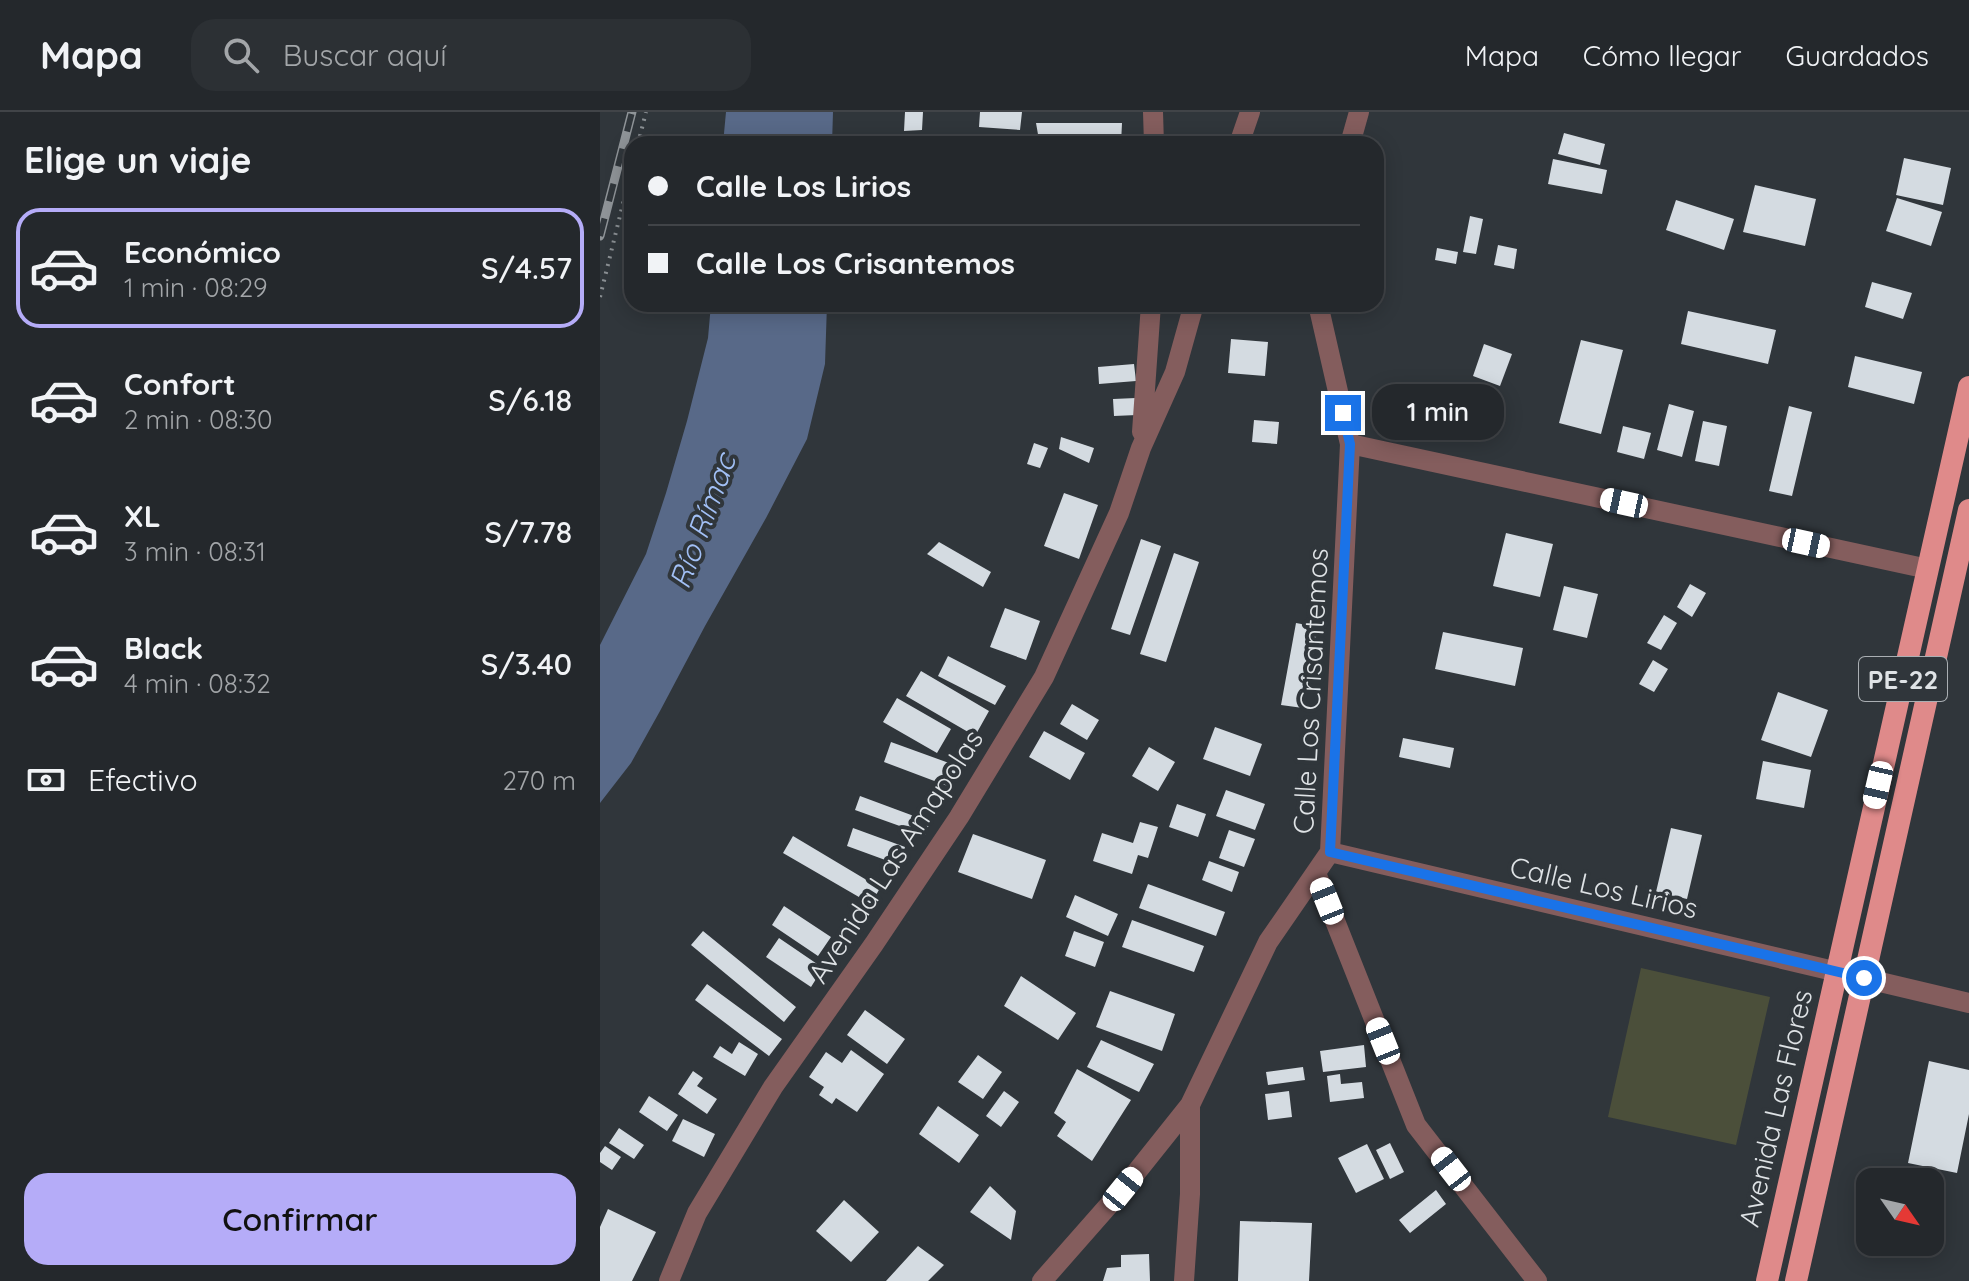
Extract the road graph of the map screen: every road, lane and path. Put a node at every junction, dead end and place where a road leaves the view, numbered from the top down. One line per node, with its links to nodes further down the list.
1 (646, 112): 5 (path)
2 (1153, 112): 6 (street)
3 (1250, 112): 7 (street)
4 (1359, 112): 8 (street)
5 (640, 136)
6 (1154, 136)
7 (1242, 136)
8 (1352, 136)
9 (624, 200): 10 (path)
10 (600, 297)
11 (1150, 312): 16 (street)
12 (1192, 312): 16 (street)
13 (1320, 312): 15 (street, Calle Los Crisantemos)
14 (1969, 387): 18 (highway, Avenida Las Flores / PE-22)
15 (1350, 444): 18 (street); 20 (street, Calle Los Crisantemos)
16 (1141, 448): 26 (street, Avenida Las Amapolas)
17 (1969, 510): 19 (highway, Avenida Las Flores / PE-22)
18 (1928, 569): 22 (highway, Avenida Las Flores / PE-22)
19 (1962, 577): 23 (highway, Avenida Las Flores / PE-22)
20 (1330, 852): 21 (street, Calle Los Crisantemos); 22 (street, Calle Los Lirios)
21 (1316, 873): 25 (street, Calle Los Crisantemos); 29 (street)
22 (1836, 970): 23 (street, Calle Los Lirios); 30 (highway, Avenida Las Flores / PE-22)
23 (1864, 978): 24 (street, Calle Los Lirios); 31 (highway, Avenida Las Flores / PE-22)
24 (1969, 1003)
25 (1190, 1105): 27 (street, Calle Los Crisantemos); 28 (street)
26 (669, 1281)
27 (1042, 1281)
28 (1184, 1281)
29 (1537, 1281)
30 (1767, 1281)
31 (1796, 1281)

